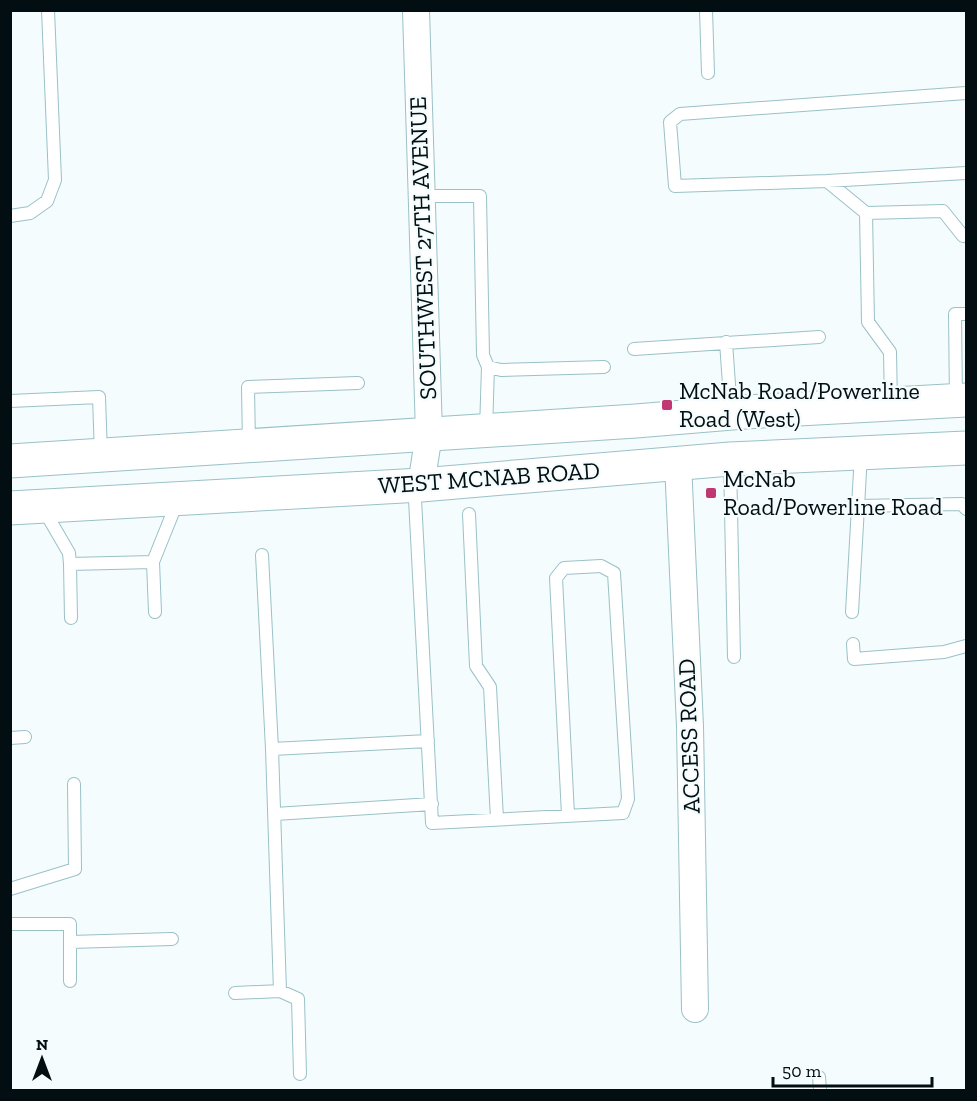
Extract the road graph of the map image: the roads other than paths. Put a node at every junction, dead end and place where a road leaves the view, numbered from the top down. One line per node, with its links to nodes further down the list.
1 (48, 10): 10 (lane)
2 (416, 10): 8 (street, SOUTHWEST 27TH AVENUE)
3 (705, 10): 4 (lane)
4 (708, 74)
5 (963, 93): 7 (lane)
6 (966, 173): 7 (lane)
7 (827, 181): 9 (lane)
8 (422, 196): 17 (lane); 24 (street, SOUTHWEST 27TH AVENUE)
9 (866, 213): 11 (lane); 21 (lane)
10 (10, 216)
11 (966, 236)
12 (966, 314): 19 (lane)
13 (819, 337): 14 (lane)
14 (726, 342): 15 (lane); 22 (lane)
15 (634, 349)
16 (604, 366): 17 (lane)
17 (488, 367): 23 (lane)
18 (358, 383): 25 (lane)
19 (961, 400): 21 (main road, WEST MCNAB ROAD)
20 (10, 401): 28 (lane)
21 (891, 404): 22 (main road, WEST MCNAB ROAD)
22 (730, 413): 23 (main road, WEST MCNAB ROAD)
23 (486, 431): 24 (main road, WEST MCNAB ROAD)
24 (429, 434): 25 (main road, WEST MCNAB ROAD); 32 (street, SOUTHWEST 27TH AVENUE)
25 (249, 446): 28 (main road, WEST MCNAB ROAD)
26 (966, 448): 27 (main road, WEST MCNAB ROAD)
27 (861, 453): 29 (main road, WEST MCNAB ROAD); 34 (lane)
28 (101, 456): 30 (main road, WEST MCNAB ROAD)
29 (730, 459): 31 (main road, WEST MCNAB ROAD); 46 (lane)
30 (10, 461)
31 (678, 463): 32 (main road, WEST MCNAB ROAD); 63 (street, ACCESS ROAD)
32 (420, 485): 33 (main road, WEST MCNAB ROAD); 49 (lane)
33 (179, 498): 35 (main road, WEST MCNAB ROAD); 39 (lane)
34 (858, 506): 36 (lane); 42 (lane)
35 (26, 507): 40 (lane)
36 (966, 509)
37 (469, 514): 55 (lane)
38 (262, 555): 50 (lane)
39 (153, 562): 40 (lane); 41 (lane)
40 (70, 564): 43 (lane)
41 (155, 612)
42 (852, 612)
43 (71, 618)
44 (853, 644): 45 (lane)
45 (966, 646)
46 (734, 657)
47 (26, 737): 48 (lane)
48 (10, 738)
49 (428, 741): 50 (lane); 52 (lane)
50 (272, 749): 53 (lane)
51 (74, 784): 56 (lane)
52 (432, 804): 53 (lane); 55 (lane)
53 (274, 814): 61 (lane)
54 (568, 815): 54 (lane); 55 (lane)
55 (497, 819)
56 (10, 889)
57 (10, 924): 59 (lane)
58 (172, 939): 59 (lane)
59 (70, 942): 60 (lane)
60 (70, 981)
61 (280, 991): 62 (lane); 64 (lane)
62 (235, 993)
63 (695, 1009)
64 (300, 1074)
65 (819, 1077): 66 (lane)
66 (820, 1090)

